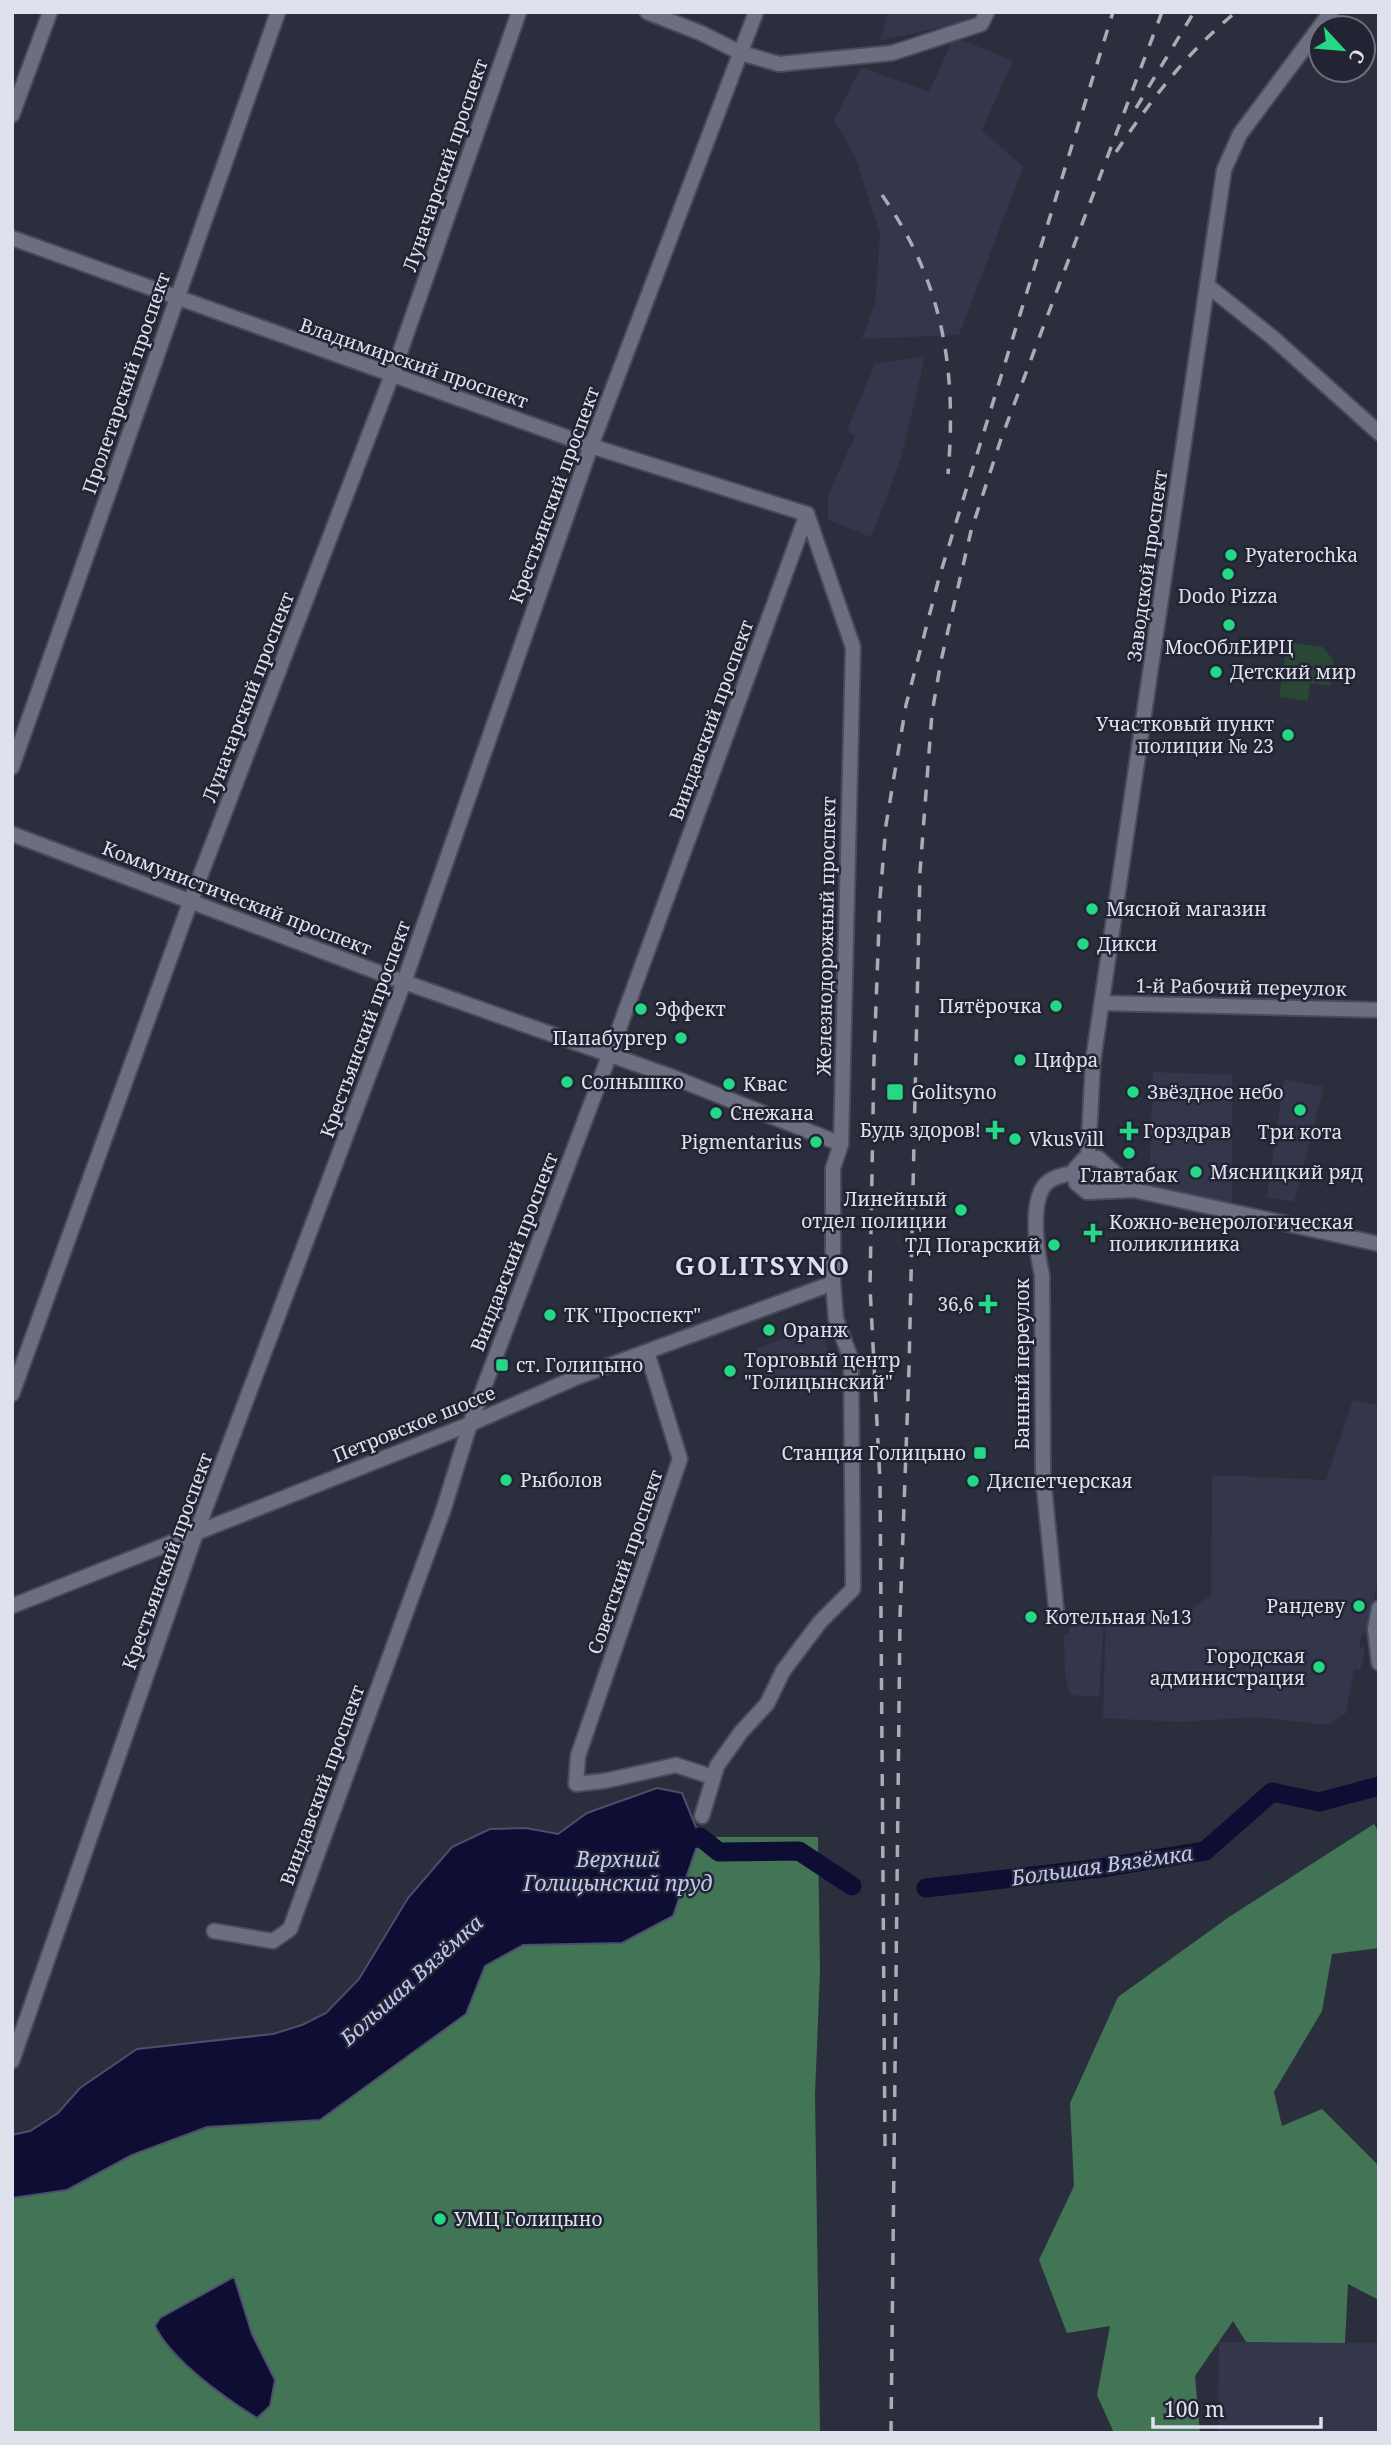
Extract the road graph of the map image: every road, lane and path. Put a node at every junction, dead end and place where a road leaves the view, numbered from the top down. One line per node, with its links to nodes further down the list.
1 (50, 12): 9 (street)
2 (278, 12): 12 (street, Пролетарский проспект)
3 (519, 12): 13 (street, Луначарский проспект)
4 (647, 12): 8 (street)
5 (757, 12): 8 (street, Крестьянский проспект)
6 (987, 12): 8 (street)
7 (1331, 12): 11 (street, Заводской проспект)
8 (741, 53): 15 (street, Крестьянский проспект)
9 (12, 115)
10 (12, 238): 12 (street, Владимирский проспект)
11 (1208, 286): 14 (street); 21 (street, Заводской проспект)
12 (175, 299): 13 (street, Владимирский проспект); 17 (street, Пролетарский проспект)
13 (392, 375): 15 (street, Владимирский проспект); 19 (street, Луначарский проспект)
14 (1379, 433)
15 (591, 446): 16 (street, Владимирский проспект); 20 (street, Крестьянский проспект)
16 (807, 514): 23 (street, Виндавский проспект); 24 (street, Железнодорожный проспект)
17 (12, 767)
18 (12, 834): 19 (street, Коммунистический проспект)
19 (191, 900): 20 (street, Коммунистический проспект); 33 (street, Луначарский проспект)
20 (404, 982): 23 (street, Коммунистический проспект); 35 (street, Крестьянский проспект)
21 (1102, 1003): 22 (street, 1-й Рабочий переулок); 25 (street, Заводской проспект)
22 (1379, 1010)
23 (610, 1054): 24 (street, Коммунистический проспект); 34 (street, Виндавский проспект)
24 (841, 1144): 31 (street, Железнодорожный проспект)
25 (1088, 1157): 26 (street); 27 (street)
26 (1109, 1168): 28 (street); 29 (street)
27 (1074, 1172): 29 (street); 38 (street, Банный переулок)
28 (1134, 1190): 29 (street); 30 (street)
29 (1098, 1192)
30 (1379, 1244)
31 (833, 1283): 32 (street, Петровское шоссе); 40 (street, Железнодорожный проспект)
32 (647, 1352): 34 (street, Петровское шоссе); 40 (street, Советский проспект)
33 (12, 1394)
34 (470, 1424): 35 (street, Петровское шоссе); 42 (street, Виндавский проспект)
35 (196, 1533): 36 (street, Петровское шоссе); 43 (street, Крестьянский проспект)
36 (12, 1606)
37 (1379, 1608): 39 (street)
38 (1057, 1618)
39 (1379, 1663)
40 (712, 1777): 41 (street, Железнодорожный проспект)
41 (702, 1816)
42 (214, 1931)
43 (12, 2061)

